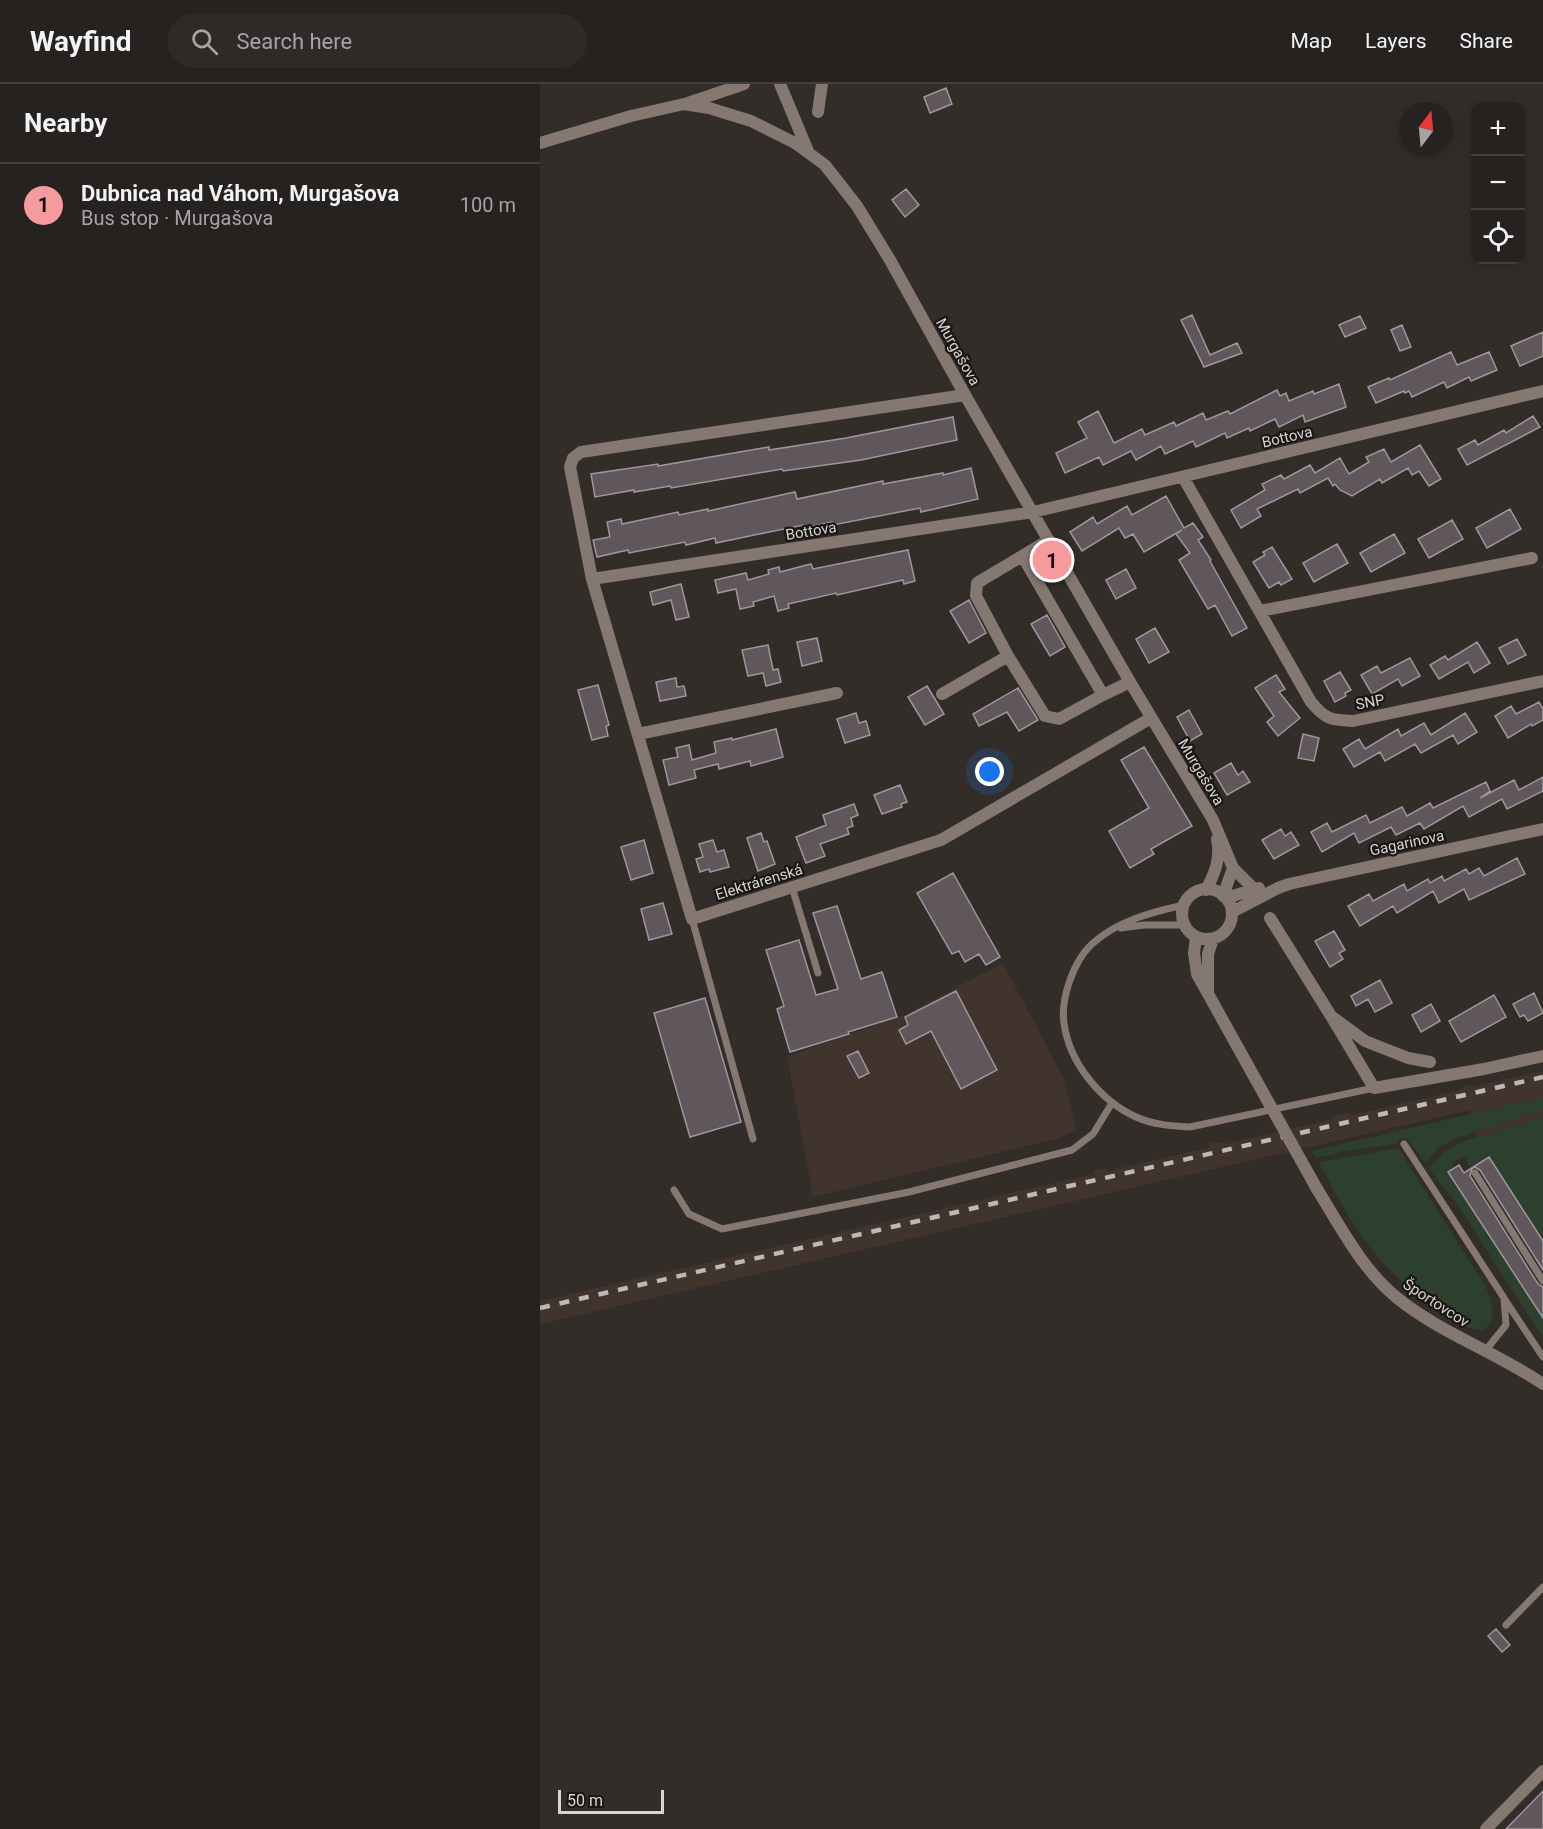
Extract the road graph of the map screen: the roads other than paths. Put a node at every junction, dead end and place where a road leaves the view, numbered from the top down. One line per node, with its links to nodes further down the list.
1 (744, 84): 4 (street)
2 (780, 84): 7 (street)
3 (822, 84): 5 (street)
4 (684, 104): 6 (street, Murgašova); 7 (street, Murgašova)
5 (818, 112)
6 (540, 143)
7 (808, 152): 9 (street, Murgašova)
8 (1543, 391): 10 (street, Bottova)
9 (965, 395): 11 (street, Murgašova); 15 (street)
10 (1183, 477): 11 (street, Bottova); 16 (street, SNP)
11 (1033, 512): 12 (street, Murgašova); 15 (street, Bottova)
12 (1049, 540): 13 (street); 19 (street, Murgašova)
13 (1023, 557): 17 (street); 22 (street)
14 (1532, 558): 16 (street)
15 (592, 579): 24 (street)
16 (1260, 611): 18 (street, SNP)
17 (1008, 656): 21 (street); 22 (street)
18 (1543, 681)
19 (1130, 682): 22 (street); 23 (street, Murgašova)
20 (837, 693): 24 (street)
21 (942, 694)
22 (1103, 695)
23 (1151, 718): 25 (street, Murgašova); 28 (street, Elektrárenská)
24 (638, 734): 36 (street)
25 (1213, 820): 27 (street, Murgašova); 31 (street, Murgašova)
26 (1543, 829): 30 (street, Gagarinova)
27 (1233, 868): 29 (street, Murgašova); 32 (street)
28 (792, 887): 36 (street, Elektrárenská); 41 (lane)
29 (1253, 888): 30 (street, Gagarinova); 32 (street, Gagarinova)
30 (1278, 888): 34 (street, Gagarinova)
31 (1206, 890): 32 (street); 33 (street)
32 (1225, 897): 34 (street)
33 (1184, 905): 37 (street); 38 (lane)
34 (1232, 912): 40 (street)
35 (1270, 918): 43 (street)
36 (692, 919): 48 (lane)
37 (1185, 925): 38 (lane); 39 (street)
38 (1113, 929): 47 (lane)
39 (1196, 937): 40 (street); 42 (street, Športovcov)
40 (1213, 939): 42 (street)
41 (818, 973)
42 (1208, 994): 54 (street, Športovcov, bridge)
43 (1332, 1016): 45 (street); 46 (street)
44 (1543, 1056): 46 (street)
45 (1430, 1062)
46 (1374, 1088): 47 (lane)
47 (1112, 1103): 51 (lane)
48 (753, 1139)
49 (1404, 1144): 53 (lane)
50 (1474, 1173): 52 (lane)
51 (674, 1190)
52 (1543, 1281)
53 (1504, 1298): 54 (lane); 55 (lane)
54 (1485, 1351): 56 (street, Športovcov)
55 (1543, 1357)
56 (1543, 1384)
57 (1543, 1587): 58 (lane)
58 (1506, 1625)
59 (1543, 1771): 60 (street)
60 (1486, 1829)

